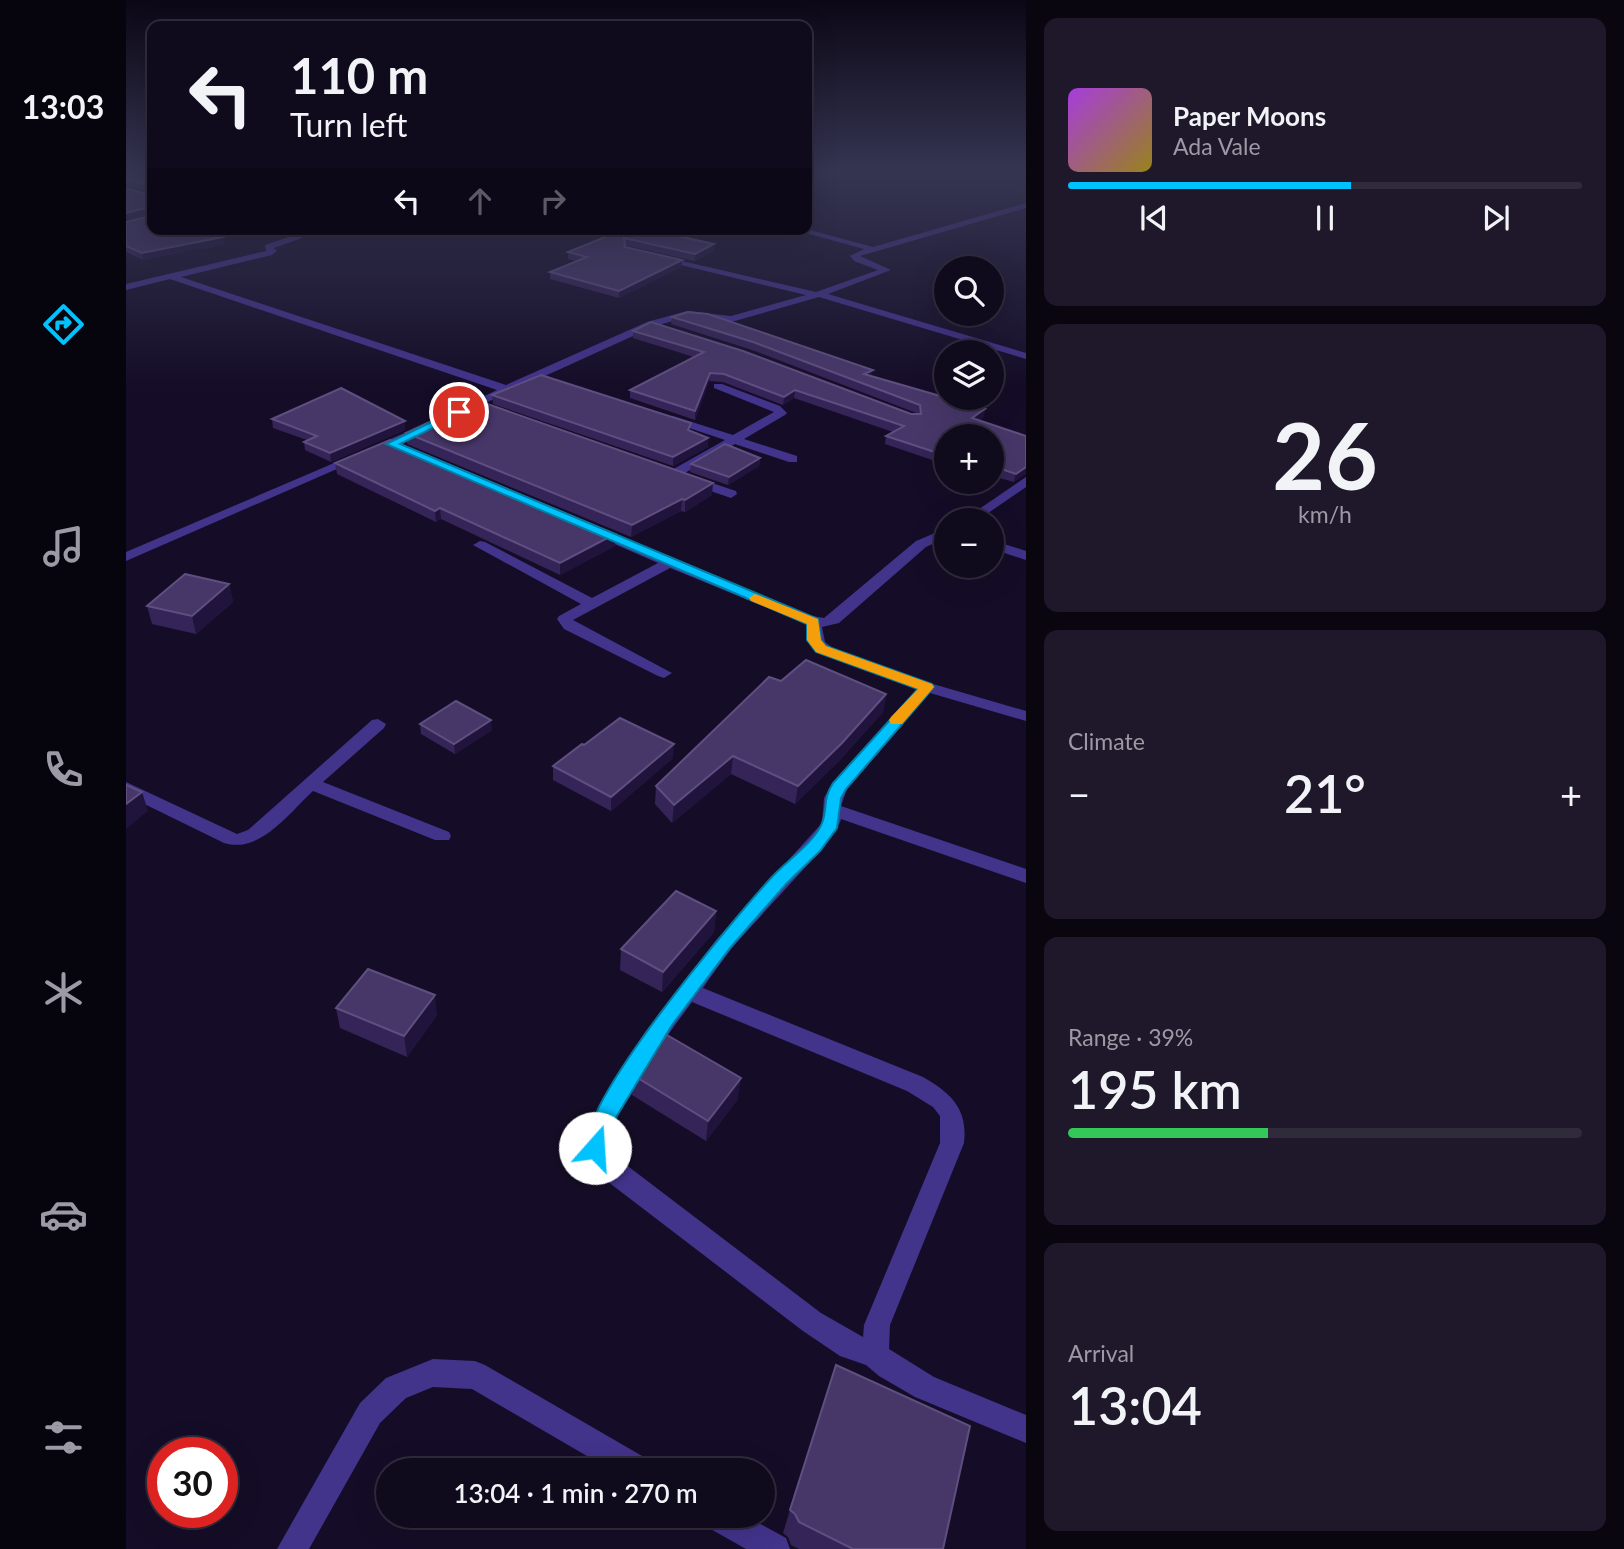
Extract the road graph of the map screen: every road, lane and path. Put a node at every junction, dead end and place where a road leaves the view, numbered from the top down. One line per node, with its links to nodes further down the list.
1 (275, 244): 6 (street)
2 (858, 244): 4 (street)
3 (886, 244): 4 (street)
4 (873, 248): 8 (street)
5 (653, 255): 8 (street)
6 (170, 276): 7 (street); 15 (street)
7 (126, 287)
8 (817, 295): 9 (street); 11 (street)
9 (651, 324): 10 (street); 12 (street)
10 (674, 332)
11 (1026, 356)
12 (536, 374): 13 (street); 15 (street)
13 (562, 383)
14 (718, 386): 21 (street)
15 (506, 389): 16 (street)
16 (476, 404): 17 (street); 19 (street)
17 (500, 412)
18 (663, 416): 21 (street)
19 (448, 417)
20 (437, 423): 31 (street)
21 (734, 439): 22 (street); 24 (street)
22 (793, 459)
23 (1026, 481): 25 (street)
24 (731, 494)
25 (987, 508)
26 (581, 524): 32 (street)
27 (934, 538): 34 (street)
28 (480, 545): 33 (street)
29 (1004, 548): 30 (street)
30 (1026, 556)
31 (126, 557)
32 (670, 562): 33 (street); 34 (street)
33 (591, 603): 35 (street)
34 (814, 622): 36 (street)
35 (664, 673)
36 (927, 687): 37 (street); 41 (street)
37 (1026, 716)
38 (378, 724): 39 (street)
39 (311, 784): 40 (street); 42 (street)
40 (126, 788)
41 (831, 809): 43 (street); 44 (street)
42 (442, 836)
43 (1026, 876)
44 (688, 991): 45 (street); 45 (street)
45 (874, 1355): 46 (street)
46 (1026, 1429)
47 (618, 1458): 49 (street)
48 (739, 1528): 50 (street)
49 (292, 1549)
50 (775, 1549)

